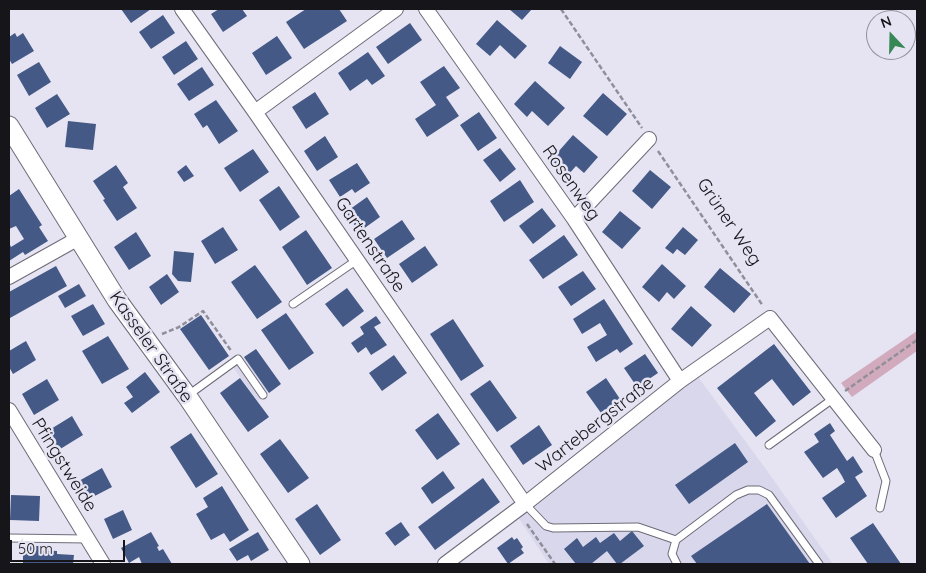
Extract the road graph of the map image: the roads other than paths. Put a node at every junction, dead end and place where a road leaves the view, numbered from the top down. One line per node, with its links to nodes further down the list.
1 (182, 9): 4 (street, Gartenstraße)
2 (396, 9): 4 (street)
3 (426, 9): 7 (street, Rosenweg)
4 (255, 112): 9 (street, Gartenstraße)
5 (9, 126): 8 (main road, Kasseler Straße)
6 (649, 139): 7 (street)
7 (574, 219): 12 (street, Rosenweg)
8 (77, 239): 10 (street); 14 (main road, Kasseler Straße)
9 (357, 260): 11 (lane); 19 (street, Gartenstraße)
10 (9, 278)
11 (294, 304)
12 (680, 382): 15 (street, Wartebergstraße); 19 (street, Wartebergstraße)
13 (263, 395): 14 (lane)
14 (187, 396): 25 (main road, Kasseler Straße)
15 (834, 398): 17 (lane); 18 (street)
16 (9, 410): 22 (street, Pfingstweide)
17 (768, 445)
18 (874, 450): 20 (lane)
19 (521, 507): 23 (lane); 26 (street, Wartebergstraße)
20 (880, 508)
21 (9, 538): 22 (lane)
22 (88, 539): 24 (street, Pfingstweide)
23 (676, 540): 27 (lane); 28 (lane)
24 (103, 564)
25 (300, 564)
26 (445, 564)
27 (677, 564)
28 (819, 564)

